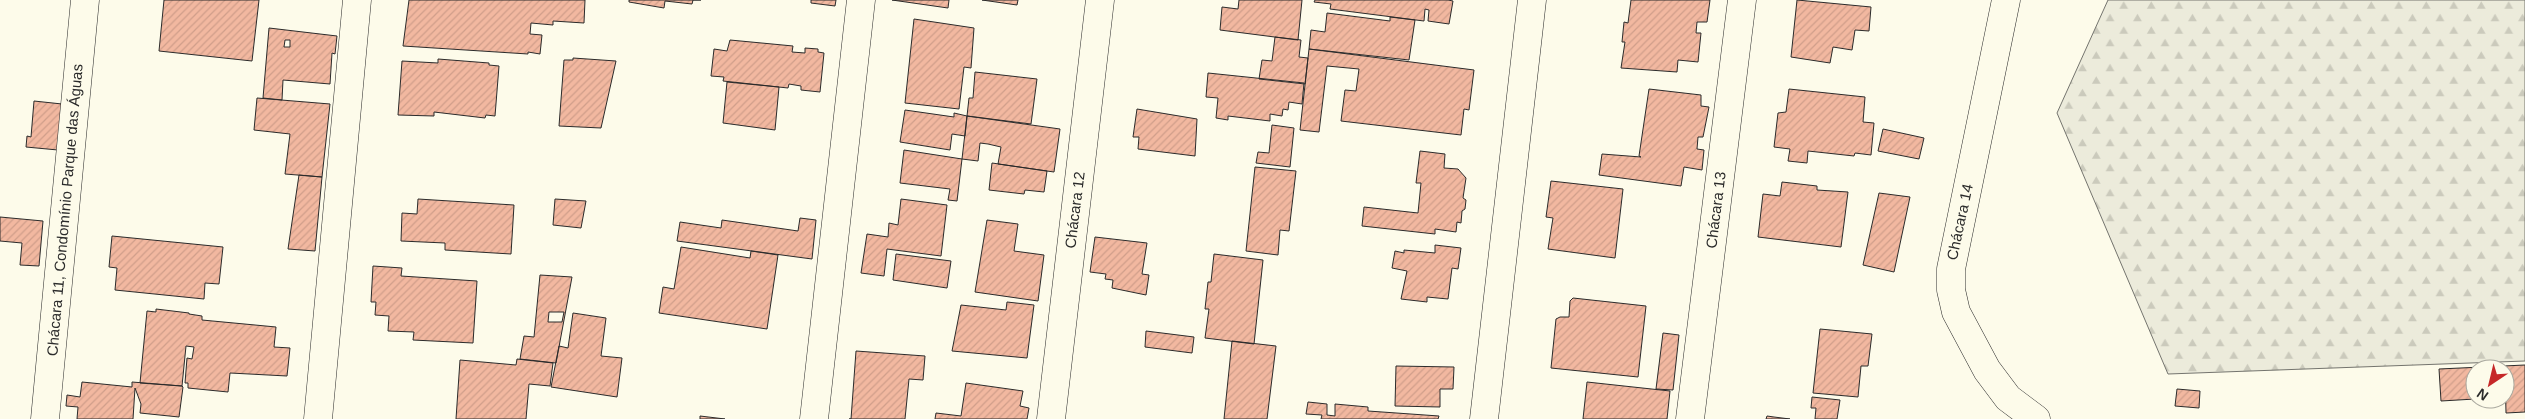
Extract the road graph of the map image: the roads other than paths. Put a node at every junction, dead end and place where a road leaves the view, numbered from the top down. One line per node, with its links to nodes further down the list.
1 (85, 0): 8 (street, Chácara 11, Condomínio Parque das Águas)
2 (357, 0): 9 (street)
3 (861, 0): 10 (street)
4 (1100, 0): 11 (street, Chácara 12)
5 (1532, 0): 12 (street)
6 (1742, 0): 13 (street, Chácara 13)
7 (2006, 0): 14 (street, Chácara 14)
8 (45, 419)
9 (318, 419)
10 (814, 419)
11 (1051, 419)
12 (1484, 419)
13 (1690, 419)
14 (2036, 419)

